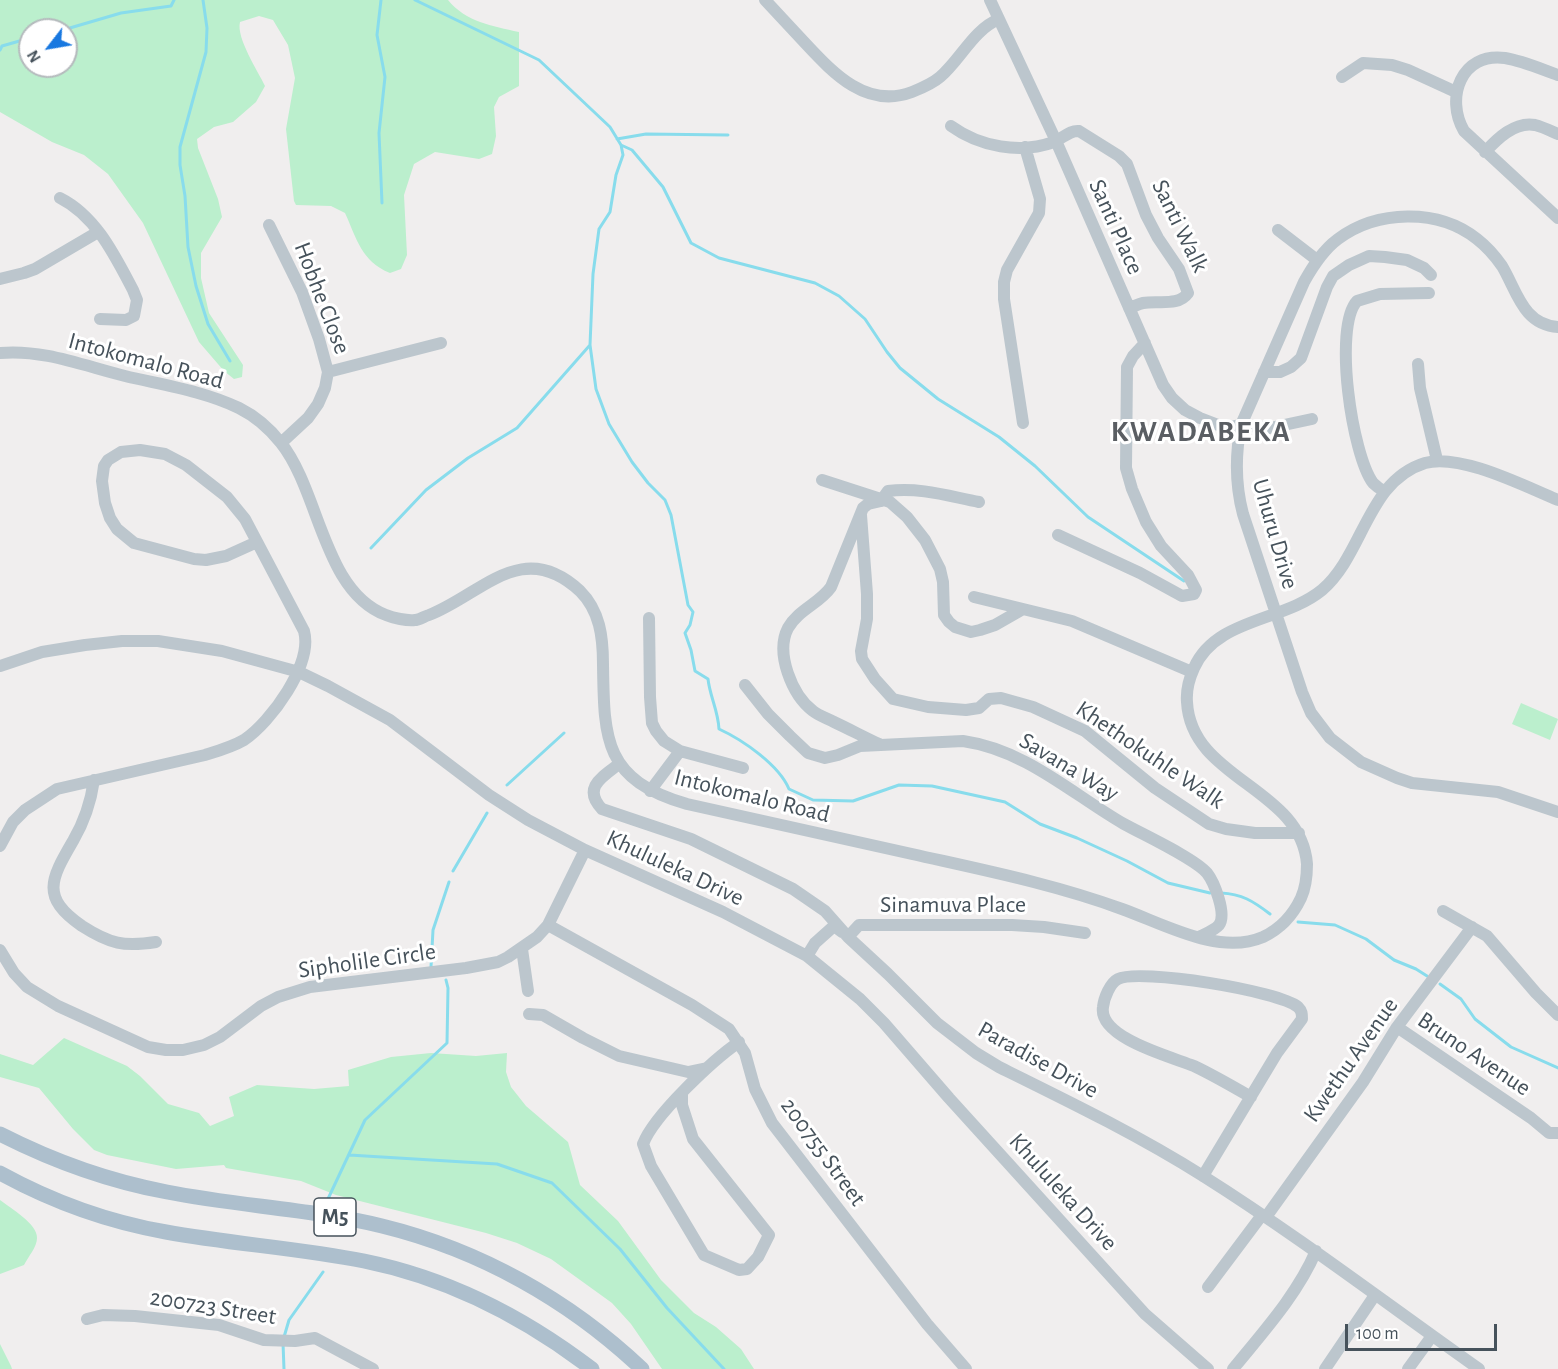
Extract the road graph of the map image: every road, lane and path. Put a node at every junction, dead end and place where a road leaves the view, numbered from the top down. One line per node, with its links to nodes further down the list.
1 (765, 0): 3 (street)
2 (990, 0): 3 (street, Santi Place)
3 (999, 19): 9 (street, Santi Place)
4 (1558, 75): 6 (street)
5 (1342, 77): 6 (street)
6 (1456, 92): 11 (street)
7 (951, 126): 10 (street)
8 (1558, 134): 11 (street)
9 (1056, 141): 10 (street); 21 (street, Santi Place); 21 (street, Santi Walk)
10 (1025, 147): 31 (street)
11 (1485, 152): 13 (street)
12 (60, 198): 16 (street)
13 (1558, 218)
14 (269, 225): 28 (street, Hobhe Close)
15 (1278, 230): 17 (street)
16 (99, 232): 19 (street); 22 (street)
17 (1317, 260): 23 (street, Uhuru Drive); 29 (street, Uhuru Drive)
18 (1431, 275): 29 (street)
19 (0, 279)
20 (1429, 293): 36 (street)
21 (1129, 308): 25 (street, Santi Place)
22 (100, 320)
23 (1558, 327)
24 (441, 343): 28 (street)
25 (1144, 343): 32 (street, Santi Place); 41 (street)
26 (0, 353): 33 (street, Intokomalo Road)
27 (1418, 364): 34 (street)
28 (328, 372): 33 (street, Hobhe Close)
29 (1264, 372): 32 (street, Uhuru Drive)
30 (1312, 419): 32 (street, Santi Place)
31 (1023, 423)
32 (1241, 425): 45 (street, Uhuru Drive)
33 (281, 443): 53 (street, Intokomalo Road)
34 (1437, 460): 36 (street); 37 (street)
35 (822, 480): 38 (street)
36 (1384, 491): 45 (street, Intokomalo Road)
37 (1558, 500)
38 (881, 501): 39 (street); 40 (street); 44 (street)
39 (979, 502)
40 (861, 515): 51 (street); 58 (street, Khethokuhle Walk)
41 (1058, 535)
42 (257, 542): 42 (street); 48 (street)
43 (974, 597): 44 (street)
44 (1023, 609): 49 (street)
45 (1276, 613): 49 (street, Intokomalo Road); 57 (street, Uhuru Drive)
46 (649, 618): 52 (street)
47 (0, 666): 48 (street, Khululeka Drive)
48 (299, 672): 55 (street); 60 (street, Khululeka Drive)
49 (1192, 672): 58 (street, Intokomalo Road)
50 (745, 685): 51 (street, Savana Way)
51 (879, 744): 66 (street, Savana Way)
52 (680, 751): 54 (street); 56 (street)
53 (619, 764): 56 (street, Intokomalo Road); 65 (street, Paradise Drive)
54 (743, 768)
55 (94, 780): 59 (street); 67 (street)
56 (650, 791): 66 (street, Intokomalo Road)
57 (1558, 812)
58 (1299, 832): 66 (street, Intokomalo Road)
59 (0, 846)
60 (585, 850): 62 (street, Sipholile Circle); 70 (street, Khululeka Drive)
61 (1443, 911): 63 (street)
62 (548, 925): 68 (street, Sipholile Circle); 75 (street, 200755 Street)
63 (1472, 927): 73 (street); 74 (street, Kwethu Avenue)
64 (1085, 933): 65 (street, Sinamuva Place)
65 (848, 937): 70 (street); 82 (street, Paradise Drive)
66 (1199, 937)
67 (156, 942)
68 (522, 949): 69 (street, Sipholile Circle); 71 (street)
69 (0, 950)
70 (807, 956): 93 (street, Khululeka Drive)
71 (528, 991)
72 (529, 1014): 76 (street)
73 (1558, 1015)
74 (1397, 1027): 79 (street, Bruno Avenue); 83 (street, Kwethu Avenue)
75 (739, 1042): 76 (street); 92 (street, 200755 Street)
76 (708, 1068): 77 (street)
77 (682, 1093): 77 (street)
78 (1251, 1097): 78 (street); 82 (street)
79 (1558, 1133)
80 (0, 1134): 91 (main road, M5)
81 (0, 1173): 90 (main road, M5)
82 (1203, 1176): 83 (street, Paradise Drive)
83 (1264, 1216): 84 (street, Paradise Drive); 85 (street, Kwethu Avenue)
84 (1316, 1251): 86 (street, Paradise Drive); 94 (street)
85 (1208, 1287)
86 (1375, 1295): 88 (street, Paradise Drive); 95 (street)
87 (87, 1319): 89 (street, 200723 Street)
88 (1432, 1336): 96 (street); 97 (street, Paradise Drive)
89 (365, 1367)
90 (592, 1369)
91 (642, 1369)
92 (966, 1369)
93 (1208, 1369)
94 (1233, 1369)
95 (1325, 1369)
96 (1408, 1369)
97 (1479, 1369)

